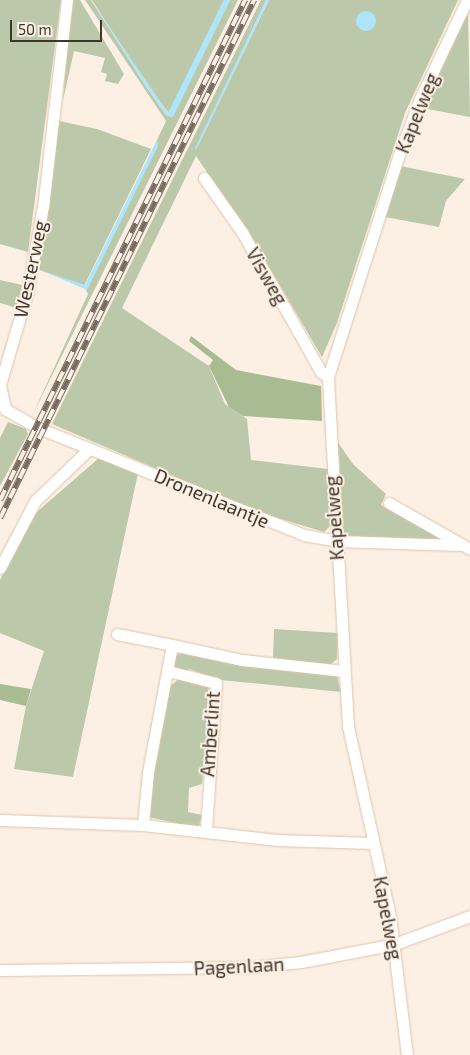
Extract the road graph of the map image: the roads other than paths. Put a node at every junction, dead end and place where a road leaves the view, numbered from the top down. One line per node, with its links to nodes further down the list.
1 (67, 0): 5 (street, Westerweg)
2 (467, 0): 4 (street, Kapelweg)
3 (204, 178): 4 (street, Visweg)
4 (328, 376): 7 (street, Kapelweg)
5 (90, 448): 7 (street, Dronenlaantje); 10 (street)
6 (389, 503): 8 (street)
7 (336, 542): 8 (street); 14 (street, Kapelweg)
8 (459, 545): 9 (street)
9 (470, 549)
10 (0, 568)
11 (117, 634): 12 (street)
12 (172, 646): 13 (street); 14 (street)
13 (168, 671): 16 (street); 17 (street, Amberlint)
14 (343, 671): 18 (street, Kapelweg)
15 (0, 820): 16 (street)
16 (143, 824): 17 (street)
17 (206, 831): 18 (street)
18 (372, 843): 20 (street, Kapelweg)
19 (470, 916): 20 (street, Pagenlaan)
20 (395, 944): 21 (street, Pagenlaan); 22 (street, Kapelweg)
21 (0, 970)
22 (407, 1055)

